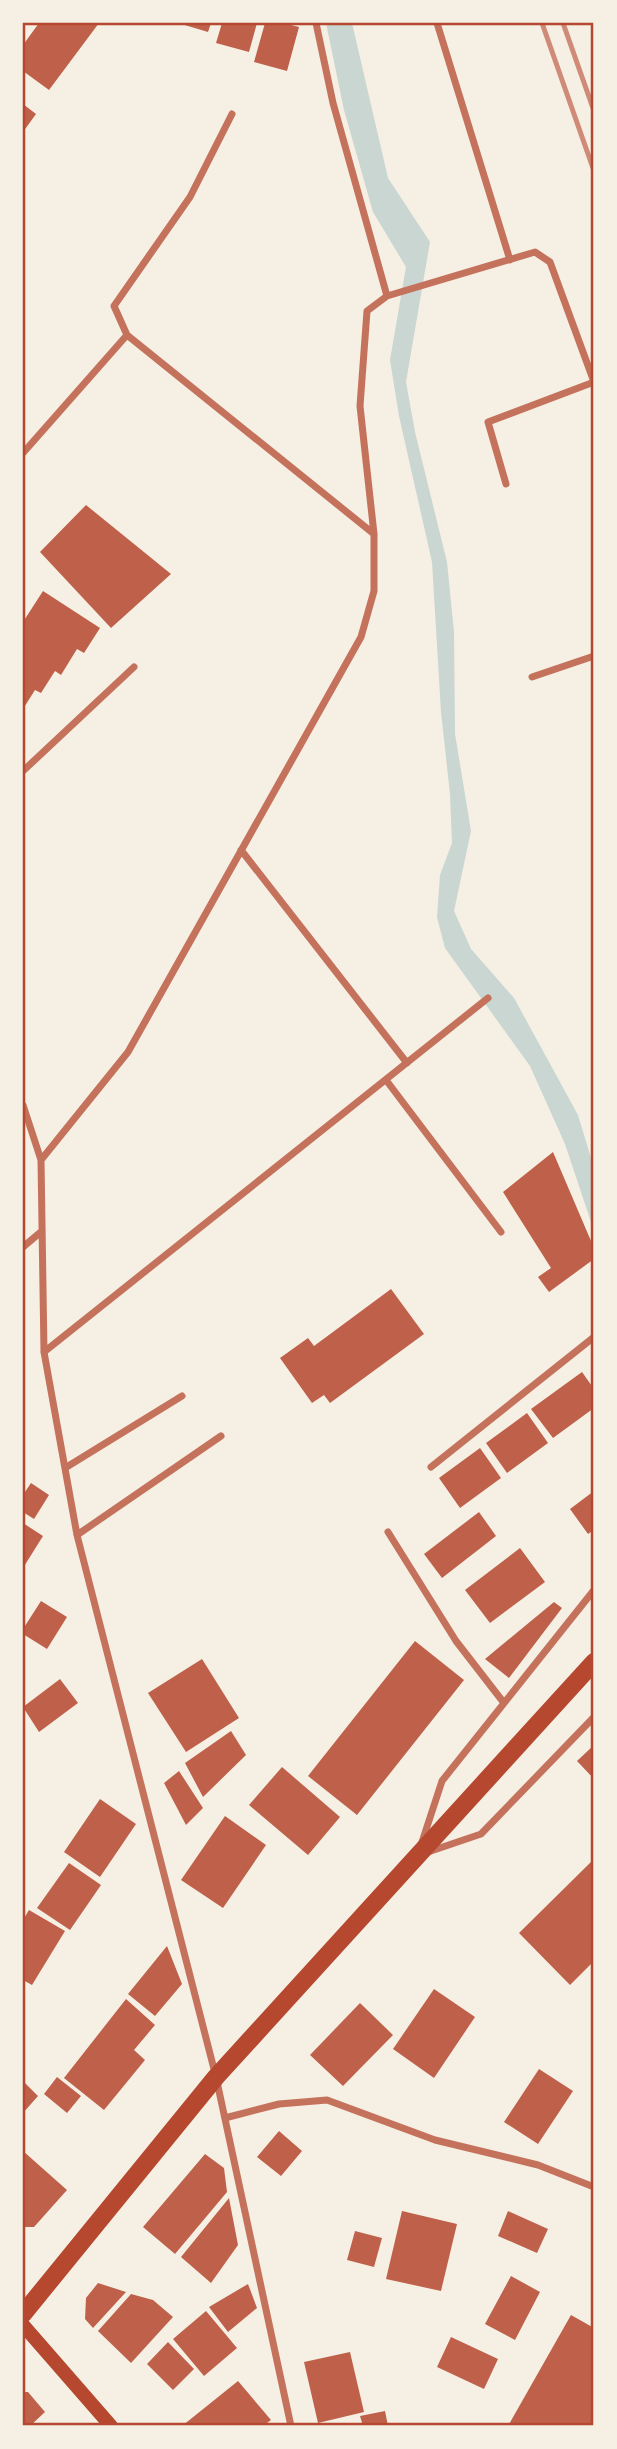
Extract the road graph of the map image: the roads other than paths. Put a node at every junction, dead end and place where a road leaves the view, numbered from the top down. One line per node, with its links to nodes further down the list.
1 (316, 23): 5 (street)
2 (437, 23): 4 (street)
3 (232, 114): 6 (street)
4 (510, 260): 5 (street); 7 (street)
5 (387, 296): 10 (street)
6 (128, 335): 8 (street); 10 (street)
7 (594, 382): 9 (street)
8 (23, 453)
9 (506, 484)
10 (374, 534): 15 (street)
11 (594, 656): 13 (street)
12 (134, 667): 14 (street)
13 (532, 677)
14 (23, 771)
15 (242, 850): 17 (street); 20 (street)
16 (488, 998): 17 (street)
17 (407, 1063): 18 (street)
18 (386, 1080): 22 (street); 25 (street)
19 (23, 1105): 20 (street)
20 (41, 1160): 21 (street)
21 (42, 1231): 23 (street); 25 (street)
22 (501, 1232)
23 (23, 1247)
24 (594, 1336): 28 (street)
25 (44, 1352): 29 (street)
26 (181, 1396): 29 (street)
27 (220, 1436): 31 (street)
28 (431, 1467)
29 (65, 1468): 31 (street)
30 (388, 1532): 34 (street)
31 (77, 1535): 37 (street)
32 (594, 1590): 34 (street)
33 (594, 1662): 36 (main road)
34 (504, 1703): 36 (street)
35 (594, 1717): 36 (street)
36 (417, 1856): 37 (main road)
37 (216, 2077): 38 (street); 40 (main road)
38 (225, 2118): 39 (street); 43 (street)
39 (594, 2188)
40 (23, 2314)
41 (23, 2325): 42 (main road)
42 (111, 2426)
43 (291, 2426)

